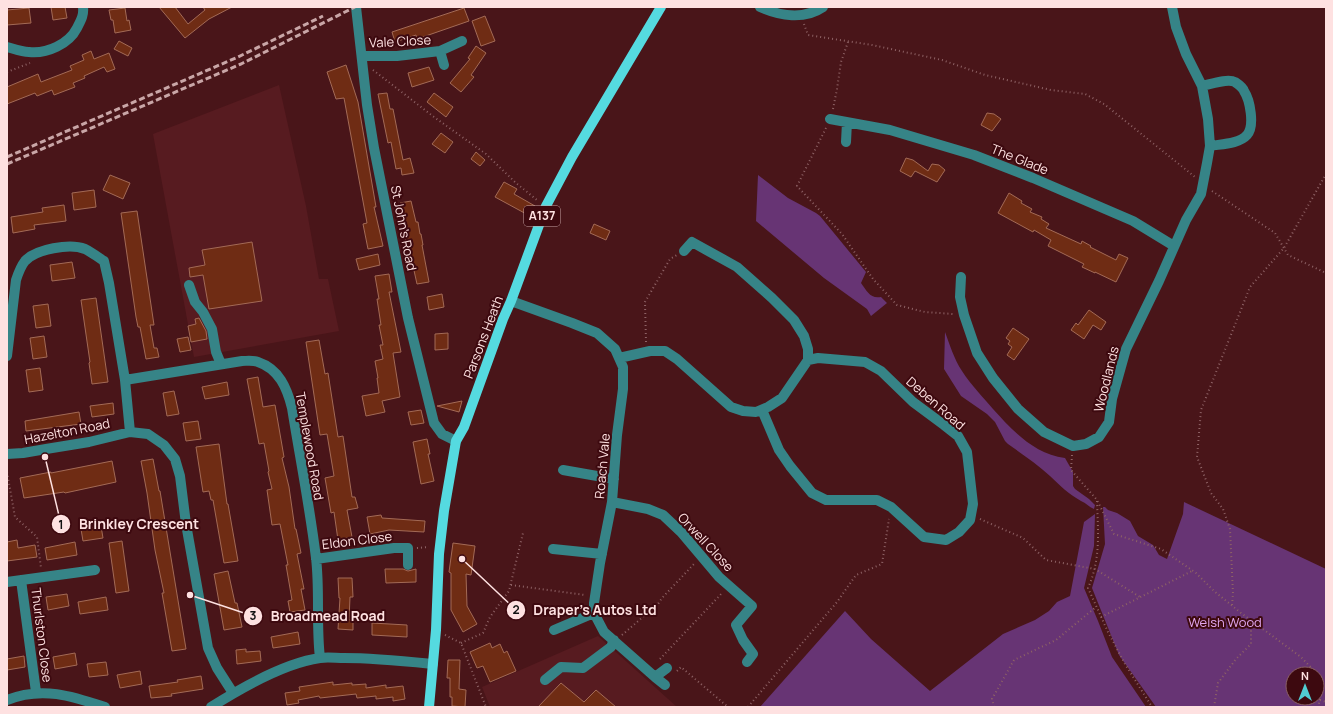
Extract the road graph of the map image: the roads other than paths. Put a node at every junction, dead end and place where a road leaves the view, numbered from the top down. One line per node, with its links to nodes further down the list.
1 (83, 7): 8 (street)
2 (356, 7): 10 (street, St John's Road)
3 (661, 7): 21 (main road, Parsons Heath / A137)
4 (760, 7): 5 (street)
5 (824, 7)
6 (1172, 7): 12 (street, Woodlands)
7 (462, 41): 9 (street, Vale Close)
8 (7, 47)
9 (440, 51): 10 (street, Vale Close); 11 (street, Vale Close)
10 (362, 60): 29 (street, St John's Road)
11 (444, 65)
12 (1202, 86): 16 (street, Woodlands); 16 (street)
13 (830, 119): 14 (street, The Glade)
14 (847, 122): 15 (street); 17 (street, The Glade)
15 (846, 142)
16 (1210, 146): 17 (street, Woodlands)
17 (1174, 246): 19 (street, Woodlands)
18 (684, 252): 24 (street)
19 (961, 277)
20 (189, 285): 25 (street)
21 (511, 301): 23 (street, Roach Vale); 29 (main road, Parsons Heath / A137)
22 (7, 356): 26 (street)
23 (619, 358): 27 (street); 32 (street, Roach Vale)
24 (808, 360): 27 (street); 27 (street, Deben Road)
25 (221, 364): 26 (street, Templewood Road); 36 (street, Templewood Road)
26 (125, 380): 28 (street)
27 (762, 410)
28 (130, 432): 30 (street, Hazelton Road); 52 (street)
29 (456, 441): 46 (main road, Parsons Heath / A137)
30 (7, 454)
31 (563, 470): 32 (street)
32 (614, 479): 33 (street, Roach Vale)
33 (612, 502): 35 (street, Roach Vale); 45 (street, Orwell Close)
34 (553, 549): 35 (street)
35 (602, 554): 41 (street, Roach Vale)
36 (316, 559): 37 (street, Eldon Close); 44 (street, Templewood Road)
37 (408, 565)
38 (95, 570): 39 (street, Thurlston Close)
39 (21, 580): 40 (street, Thurlston Close); 51 (street, Thurlston Close)
40 (7, 582)
41 (594, 613): 42 (street); 43 (street)
42 (554, 630)
43 (614, 641): 48 (street); 49 (street)
44 (320, 658): 46 (street); 52 (street)
45 (747, 662)
46 (433, 664): 56 (main road, Parsons Heath / A137)
47 (667, 668): 48 (street)
48 (652, 674): 50 (street)
49 (545, 680)
50 (665, 685)
51 (36, 692): 53 (street); 54 (street)
52 (233, 693): 55 (street)
53 (7, 700)
54 (105, 707)
55 (211, 707)
56 (429, 707)

